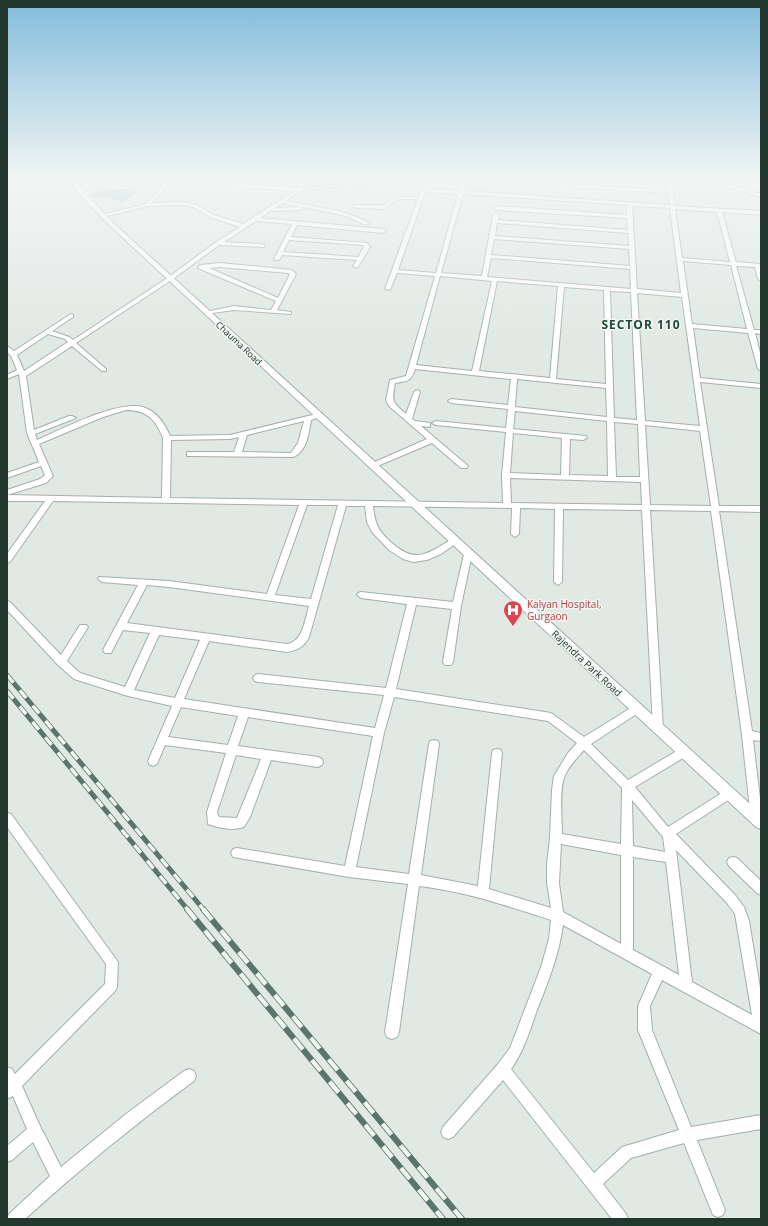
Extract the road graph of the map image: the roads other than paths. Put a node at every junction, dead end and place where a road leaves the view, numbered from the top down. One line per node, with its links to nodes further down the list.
1 (123, 234): 27 (street, Chauma Road)
2 (231, 234): 11 (street)
3 (290, 234): 10 (street)
4 (408, 234): 25 (street)
5 (449, 234): 26 (street)
6 (631, 234): 13 (street)
7 (676, 234): 18 (street)
8 (725, 234): 20 (street)
9 (492, 237): 13 (street); 15 (street)
10 (288, 238): 14 (street); 17 (street)
11 (218, 243): 12 (street); 19 (street)
12 (262, 246)
13 (632, 248): 24 (street)
14 (280, 253): 16 (street); 17 (street)
15 (488, 256): 24 (street); 28 (street)
16 (277, 259)
17 (361, 259): 21 (street)
18 (680, 259): 20 (street); 37 (street)
19 (190, 264): 23 (street); 27 (street)
20 (733, 264): 22 (street); 44 (street)
21 (356, 266)
22 (759, 266): 29 (street)
23 (202, 268): 38 (street); 38 (street)
24 (633, 268): 35 (street)
25 (395, 271): 26 (street); 33 (street)
26 (438, 275): 28 (street); 50 (street)
27 (172, 278): 40 (street, Chauma Road); 47 (street)
28 (484, 279): 30 (street)
29 (761, 279)
30 (495, 280): 31 (street); 54 (street)
31 (561, 285): 32 (street); 36 (street)
32 (589, 287): 34 (street); 36 (street)
33 (388, 289)
34 (607, 289): 35 (street); 59 (street)
35 (634, 291): 37 (street); 69 (street)
36 (560, 294): 57 (street)
37 (685, 295): 43 (street)
38 (278, 300): 39 (street)
39 (272, 312): 40 (street); 41 (street)
40 (207, 313): 64 (street, Chauma Road)
41 (289, 313)
42 (71, 316): 45 (street)
43 (689, 326): 44 (street); 58 (street)
44 (751, 331): 46 (street); 52 (street)
45 (47, 332): 47 (street); 49 (street)
46 (761, 332)
47 (74, 343): 51 (street); 53 (street)
48 (7, 348): 49 (street)
49 (14, 354): 53 (street)
50 (412, 367): 54 (street); 68 (street)
51 (104, 370)
52 (761, 370)
53 (22, 373): 55 (street); 74 (street)
54 (475, 373): 56 (street)
55 (7, 377)
56 (514, 377): 57 (street); 63 (street)
57 (553, 380): 59 (street)
58 (697, 380): 60 (street); 72 (street)
59 (609, 386): 67 (street)
60 (761, 386)
61 (417, 392): 68 (street)
62 (451, 401): 63 (street)
63 (511, 408): 67 (street); 73 (street)
64 (318, 416): 66 (street); 84 (street, Chauma Road)
65 (72, 418): 74 (street)
66 (308, 418): 75 (street); 82 (street)
67 (610, 419): 69 (street); 89 (street)
68 (410, 422): 71 (street); 79 (street)
69 (641, 422): 72 (street); 90 (street)
70 (436, 423): 73 (street)
71 (427, 425)
72 (704, 430): 103 (street)
73 (509, 431): 76 (street); 86 (street)
74 (32, 433): 80 (street)
75 (244, 434): 77 (street); 82 (street)
76 (566, 437): 78 (street); 88 (street)
77 (167, 438): 80 (street); 94 (street)
78 (583, 438)
79 (432, 440): 84 (street); 85 (street)
80 (35, 443): 83 (street)
81 (190, 454): 82 (street)
82 (237, 455)
83 (43, 463): 87 (street); 91 (street)
84 (372, 465): 98 (street, Chauma Road)
85 (464, 466)
86 (506, 475): 88 (street); 99 (street)
87 (7, 476)
88 (565, 477): 89 (street)
89 (612, 478): 90 (street)
90 (644, 480): 102 (street)
91 (7, 493)
92 (7, 498): 93 (street)
93 (51, 498): 94 (street); 108 (street)
94 (166, 500): 95 (street)
95 (304, 502): 96 (street); 113 (street)
96 (343, 503): 97 (street); 115 (street)
97 (369, 503): 98 (street); 106 (street)
98 (414, 504): 99 (street); 106 (street, Rajendra Park Road)
99 (507, 505): 100 (street)
100 (516, 505): 101 (street); 105 (street)
101 (559, 506): 102 (street); 111 (street)
102 (646, 507): 103 (street); 131 (street)
103 (716, 508): 104 (street); 133 (street)
104 (761, 509)
105 (515, 534)
106 (455, 541): 107 (street, Rajendra Park Road)
107 (468, 554): 117 (street); 129 (street, Rajendra Park Road)
108 (7, 560)
109 (102, 579): 110 (street)
110 (144, 582): 113 (street); 118 (street)
111 (558, 582)
112 (361, 595): 114 (street)
113 (270, 598): 115 (street)
114 (412, 601): 117 (street); 127 (street)
115 (314, 603): 121 (street)
116 (7, 604): 123 (street)
117 (457, 606): 124 (street)
118 (121, 626): 120 (street); 122 (street)
119 (83, 627): 123 (street)
120 (156, 631): 121 (street); 126 (street)
121 (206, 637): 128 (street)
122 (108, 650)
123 (61, 662): 126 (street)
124 (448, 662)
125 (258, 678): 127 (street)
126 (128, 692): 128 (street)
127 (389, 692): 132 (street); 136 (street)
128 (177, 701): 130 (street); 135 (street)
129 (637, 708): 131 (street, Rajendra Park Road); 136 (street)
130 (244, 713): 132 (street); 138 (street)
131 (658, 728): 139 (street, Rajendra Park Road)
132 (379, 733): 154 (street)
133 (747, 734): 134 (street); 147 (street)
134 (761, 737)
135 (162, 740): 138 (street); 142 (street)
136 (584, 743): 144 (street); 149 (street)
137 (434, 744): 155 (street)
138 (232, 750): 141 (street); 141 (street)
139 (684, 752): 144 (street); 145 (street, Rajendra Park Road)
140 (497, 753): 157 (street)
141 (268, 755): 143 (street)
142 (153, 761)
143 (318, 762)
144 (626, 786): 148 (street); 150 (street)
145 (730, 794): 147 (street, Rajendra Park Road); 148 (street)
146 (7, 818): 166 (street)
147 (759, 821)
148 (668, 833): 152 (street); 162 (street)
149 (556, 838): 150 (street); 158 (street)
150 (627, 850): 152 (street); 159 (street)
151 (237, 853): 154 (street)
152 (670, 858): 161 (street)
153 (733, 862): 156 (street)
154 (349, 872): 155 (street)
155 (414, 880): 157 (street); 163 (street)
156 (761, 889)
157 (483, 893): 158 (street)
158 (558, 916): 159 (street); 164 (street)
159 (627, 952): 160 (street)
160 (660, 971): 161 (street); 170 (street)
161 (686, 985): 162 (street)
162 (760, 1027)
163 (392, 1032)
164 (502, 1069): 169 (street); 173 (street)
165 (189, 1076): 172 (street)
166 (9, 1084): 168 (street)
167 (761, 1122): 170 (street)
168 (35, 1131): 171 (street); 172 (street)
169 (448, 1132)
170 (686, 1135): 173 (street); 174 (street)
171 (7, 1155)
172 (59, 1178): 175 (street)
173 (593, 1183): 176 (street)
174 (718, 1210)
175 (14, 1219)
176 (621, 1219)

